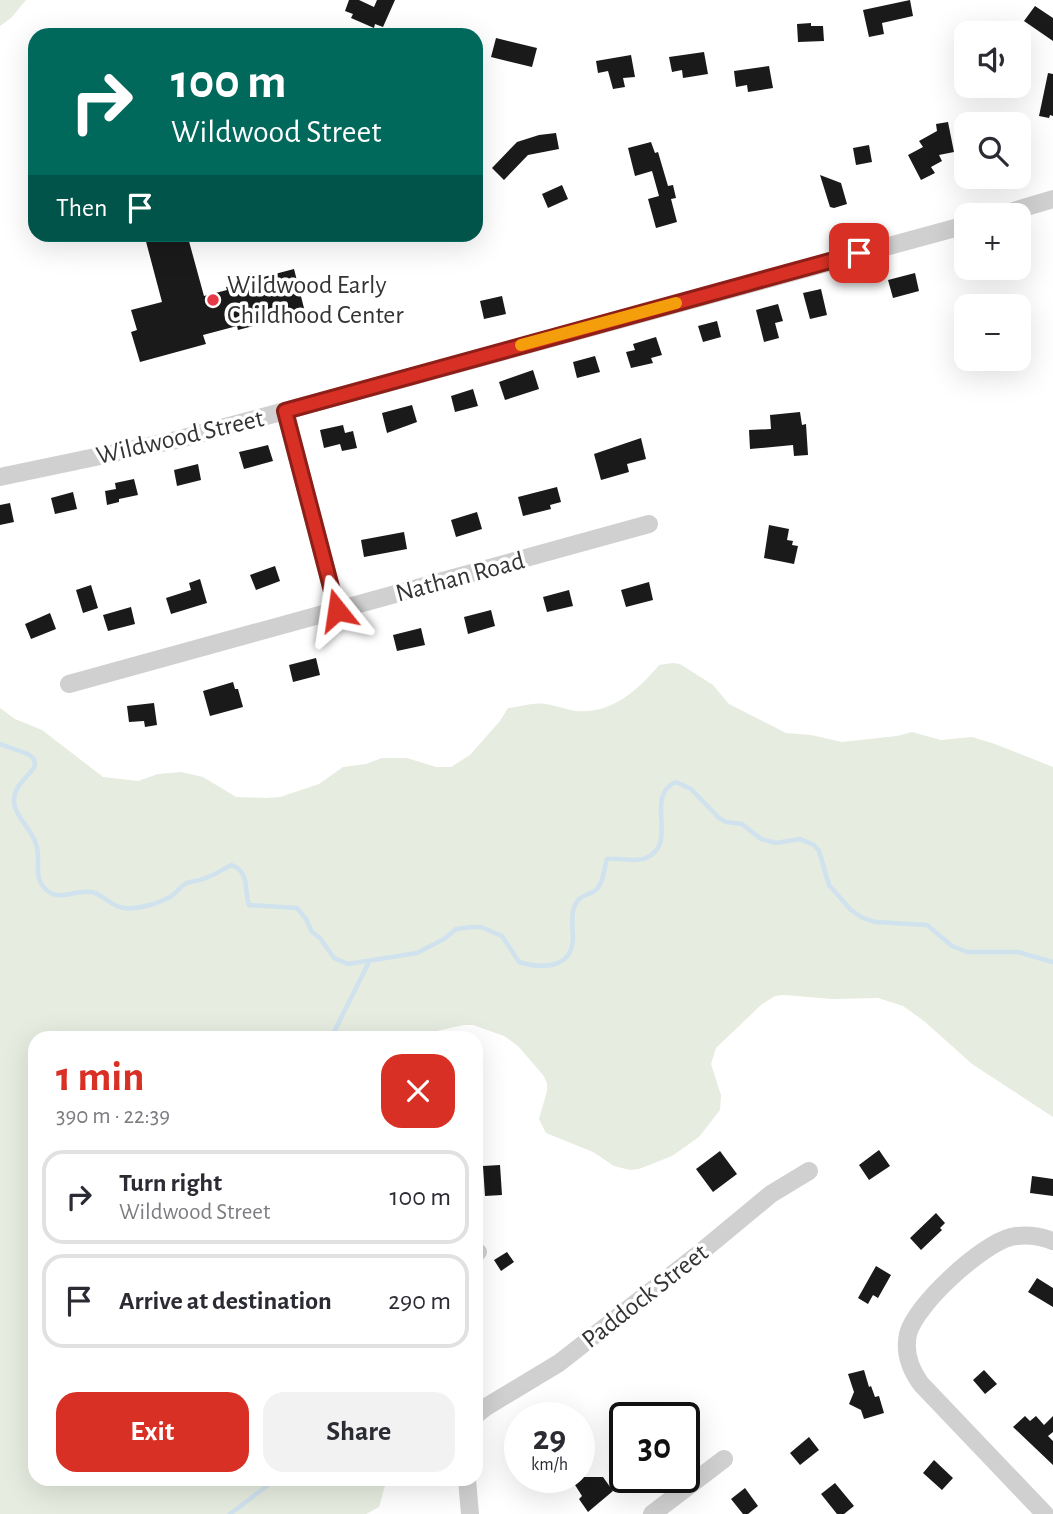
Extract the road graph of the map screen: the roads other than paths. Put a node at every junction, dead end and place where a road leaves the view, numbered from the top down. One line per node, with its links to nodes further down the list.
1 (1053, 199): 2 (street)
2 (1031, 206)
3 (954, 228): 4 (street, Wildwood Street)
4 (285, 411): 5 (street, Wildwood Street); 7 (street)
5 (0, 477)
6 (649, 524): 7 (street, Nathan Road)
7 (337, 610): 8 (street, Nathan Road)
8 (69, 684)
9 (809, 1171): 11 (street, Paddock Street)
10 (1053, 1241): 16 (street)
11 (483, 1409)
12 (724, 1459): 14 (street)
13 (468, 1486): 15 (street)
14 (660, 1512)
15 (470, 1514)
16 (1045, 1514)

